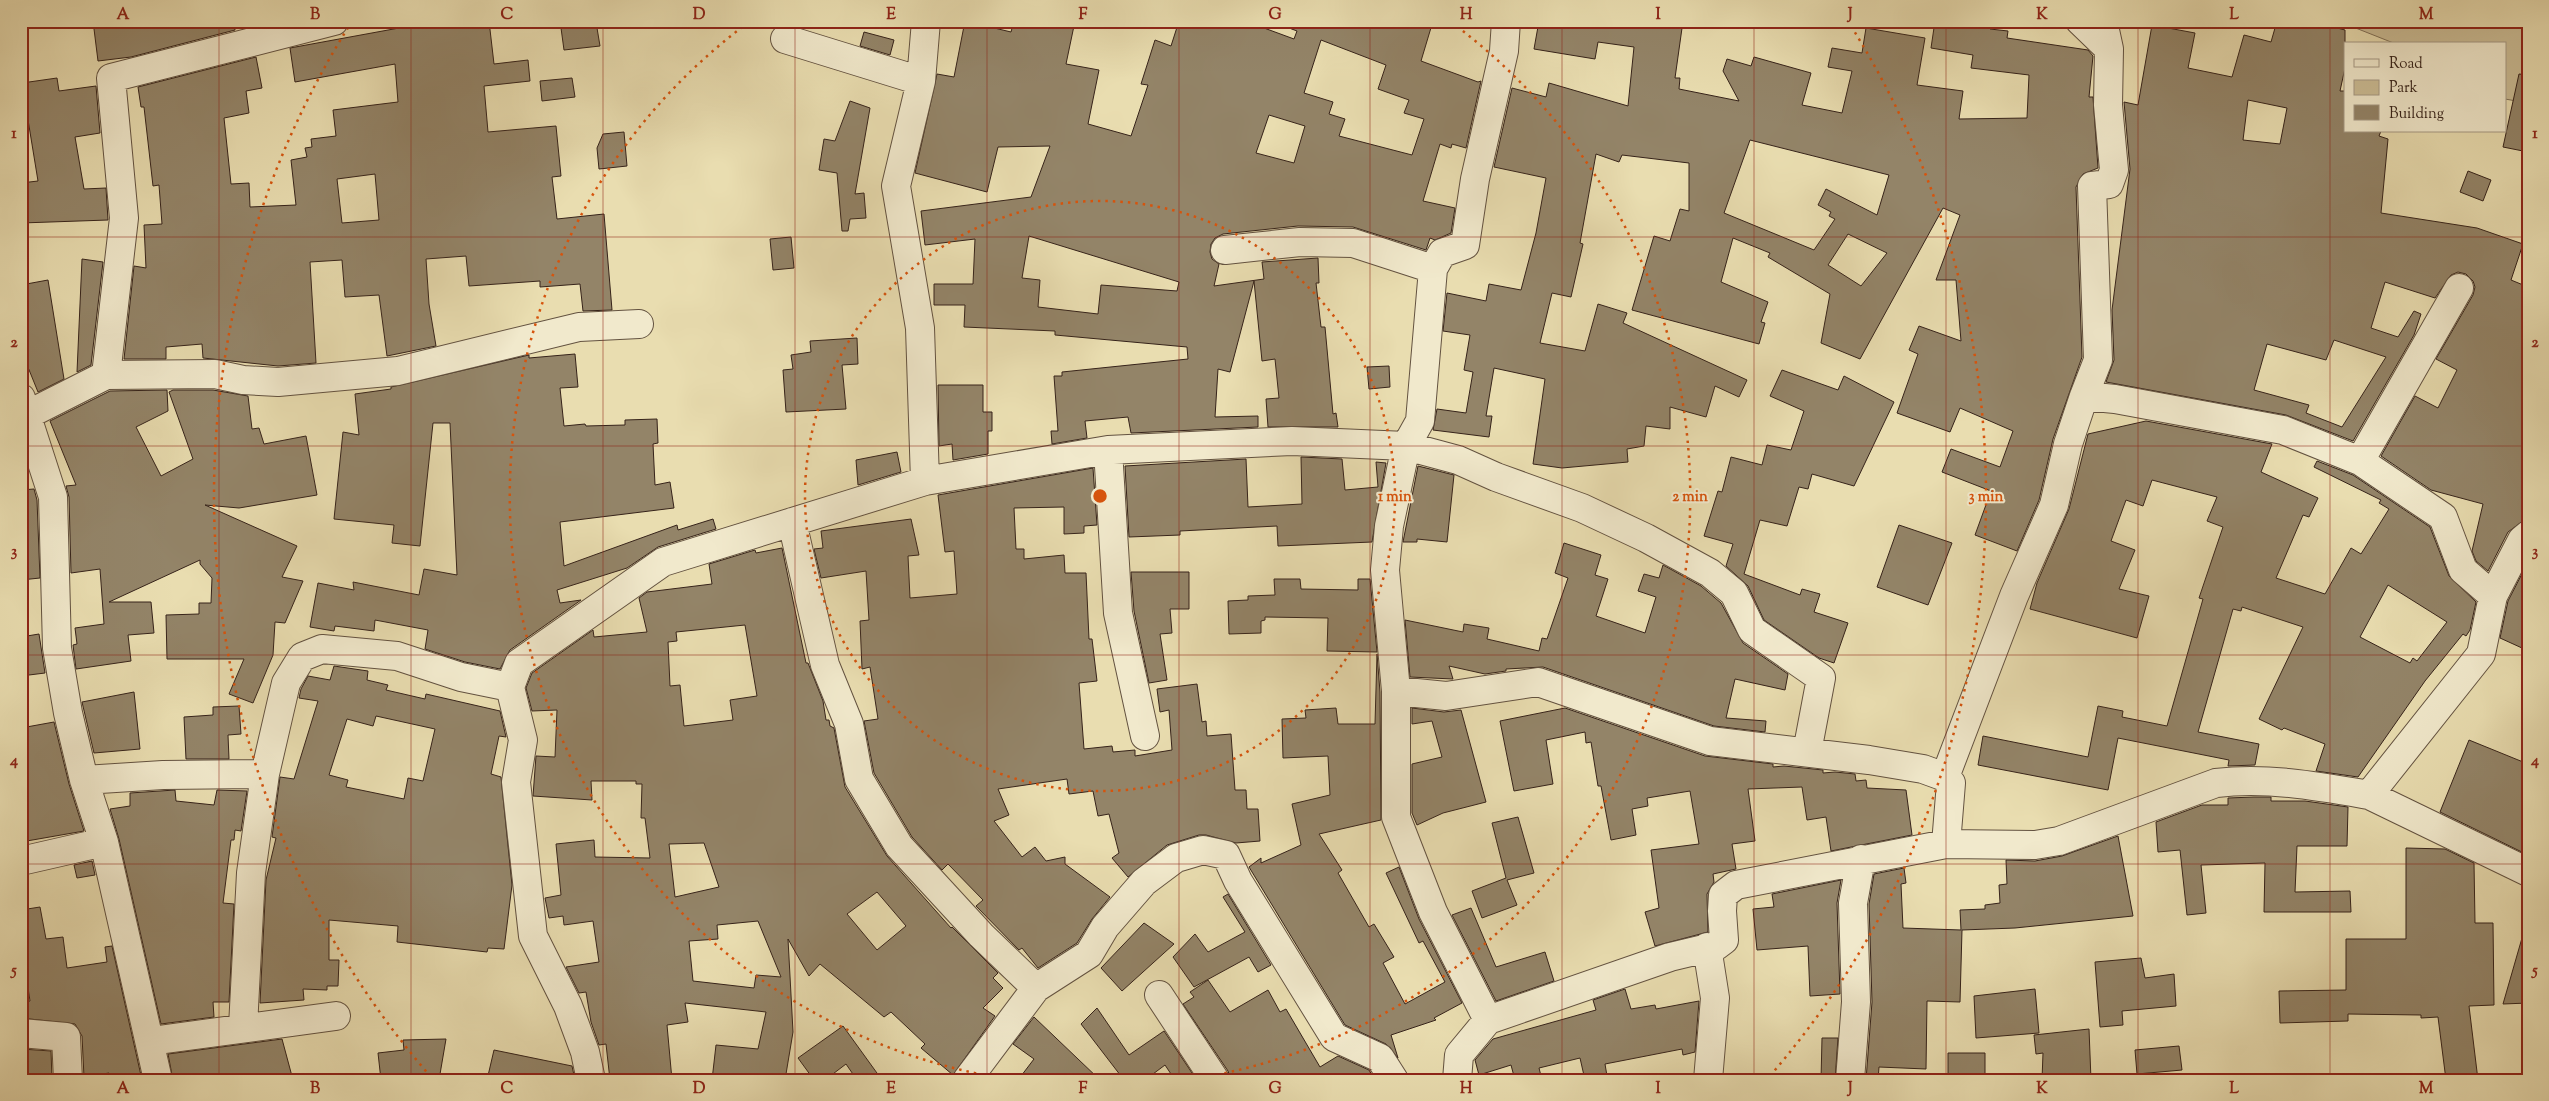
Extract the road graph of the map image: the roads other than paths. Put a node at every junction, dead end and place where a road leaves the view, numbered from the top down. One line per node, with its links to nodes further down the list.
1 (334, 21): 13 (street)
2 (926, 21): 8 (street)
3 (1506, 21): 10 (street)
4 (2080, 21): 7 (street)
5 (2103, 21): 7 (street)
6 (785, 39): 8 (street)
7 (2109, 49): 14 (street)
8 (921, 81): 19 (street)
9 (1224, 250): 10 (street)
10 (1433, 269): 16 (street)
11 (2459, 288): 18 (street)
12 (639, 324): 13 (street)
13 (106, 375): 15 (street)
14 (2084, 396): 18 (street); 28 (street)
15 (23, 411): 29 (street)
16 (1406, 446): 17 (street); 24 (street); 26 (street)
17 (1108, 450): 19 (street); 25 (street)
18 (2360, 461): 22 (street)
19 (925, 481): 20 (street)
20 (792, 522): 23 (street); 37 (street)
21 (2528, 534): 22 (street)
22 (2493, 596): 30 (street)
23 (510, 687): 27 (street); 46 (street)
24 (1396, 691): 26 (street); 40 (street)
25 (1145, 736)
26 (1806, 752): 28 (street)
27 (265, 774): 29 (street); 41 (street)
28 (1945, 778): 32 (street)
29 (84, 780): 31 (street)
30 (2369, 795): 32 (street); 35 (street)
31 (104, 842): 34 (street); 43 (street)
32 (1946, 844): 33 (street)
33 (1861, 859): 36 (street); 52 (street)
34 (21, 861)
35 (2528, 872)
36 (1707, 947): 40 (street); 51 (street)
37 (1036, 988): 47 (street); 49 (street)
38 (1159, 995): 48 (street)
39 (336, 1016): 41 (street)
40 (1488, 1020): 50 (street)
41 (243, 1027): 43 (street)
42 (21, 1033): 44 (street)
43 (150, 1042): 45 (street)
44 (68, 1080)
45 (158, 1080)
46 (591, 1080)
47 (967, 1080)
48 (1215, 1080)
49 (1394, 1080)
50 (1457, 1080)
51 (1708, 1080)
52 (1850, 1080)

